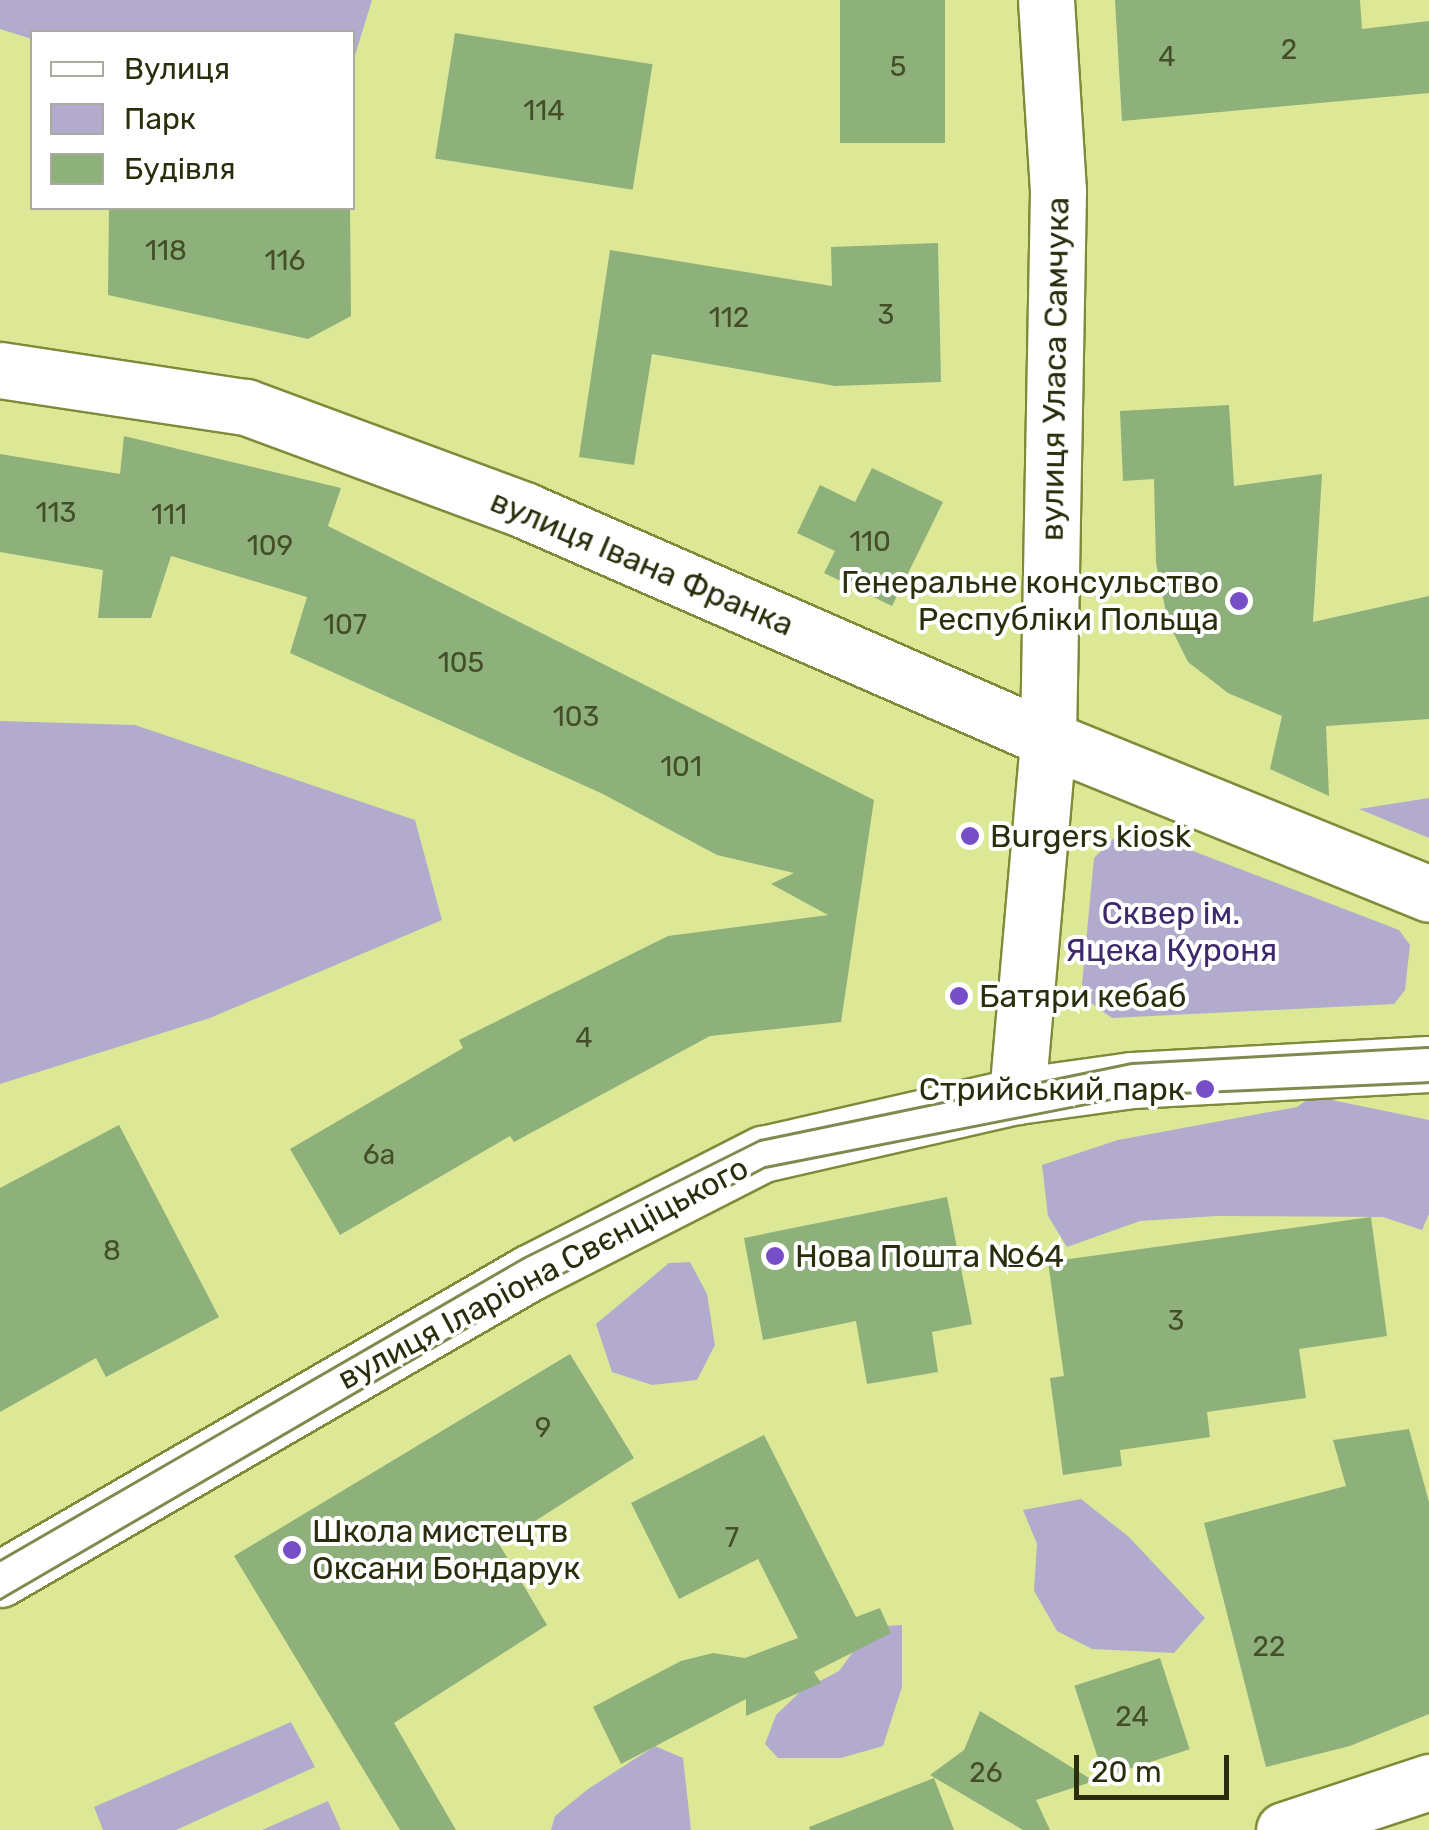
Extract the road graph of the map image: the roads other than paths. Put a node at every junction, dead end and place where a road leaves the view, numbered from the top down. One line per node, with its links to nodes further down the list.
1 (1046, 0): 3 (main road, вулиця Уласа Самчука)
2 (0, 370): 3 (main road, вулиця Івана Франка)
3 (1048, 739): 4 (main road, вулиця Івана Франка); 6 (main road, вулиця Уласа Самчука)
4 (1429, 894)
5 (1429, 1063): 6 (main road, вулиця Іларіона Свєнціцького)
6 (1017, 1096): 7 (main road, вулиця Іларіона Свєнціцького)
7 (0, 1579)
8 (1429, 1782): 9 (main road)
9 (1284, 1830)

